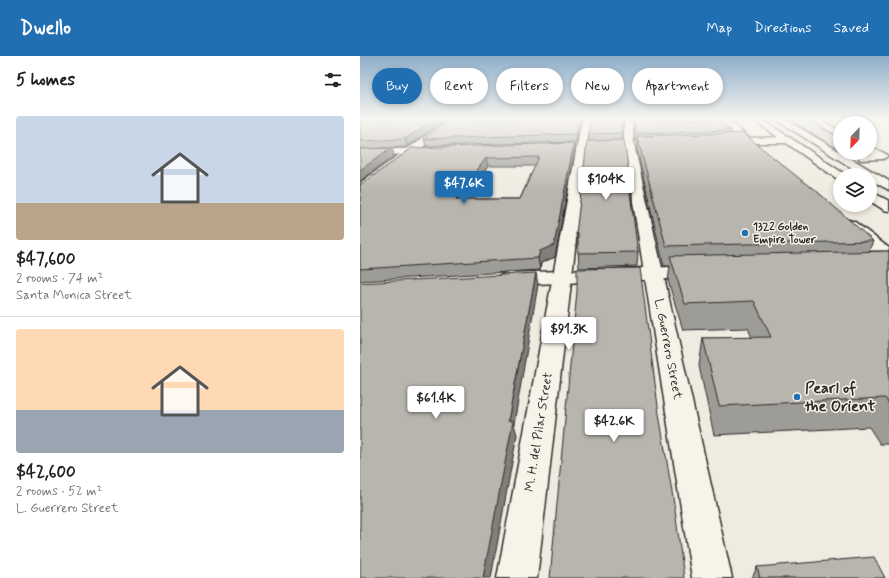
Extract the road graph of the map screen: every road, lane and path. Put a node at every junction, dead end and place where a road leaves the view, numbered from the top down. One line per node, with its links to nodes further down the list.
1 (423, 143): 8 (main road)
2 (582, 143): 20 (main road, M. H. del Pilar Street)
3 (629, 143): 19 (main road, L. Guerrero Street)
4 (750, 143): 10 (main road)
5 (789, 143): 11 (main road)
6 (819, 143): 12 (main road)
7 (443, 151): 8 (main road)
8 (412, 152): 9 (main road); 13 (main road)
9 (360, 153)
10 (762, 153)
11 (833, 171)
12 (889, 186)
13 (360, 189)
14 (877, 199): 15 (main road)
15 (889, 207)
16 (841, 218): 17 (main road)
17 (885, 264)
18 (717, 272): 19 (main road)
19 (654, 274): 20 (main road); 23 (main road, L. Guerrero Street)
20 (562, 276): 21 (main road); 22 (main road, M. H. del Pilar Street)
21 (491, 280)
22 (517, 578)
23 (712, 578)

